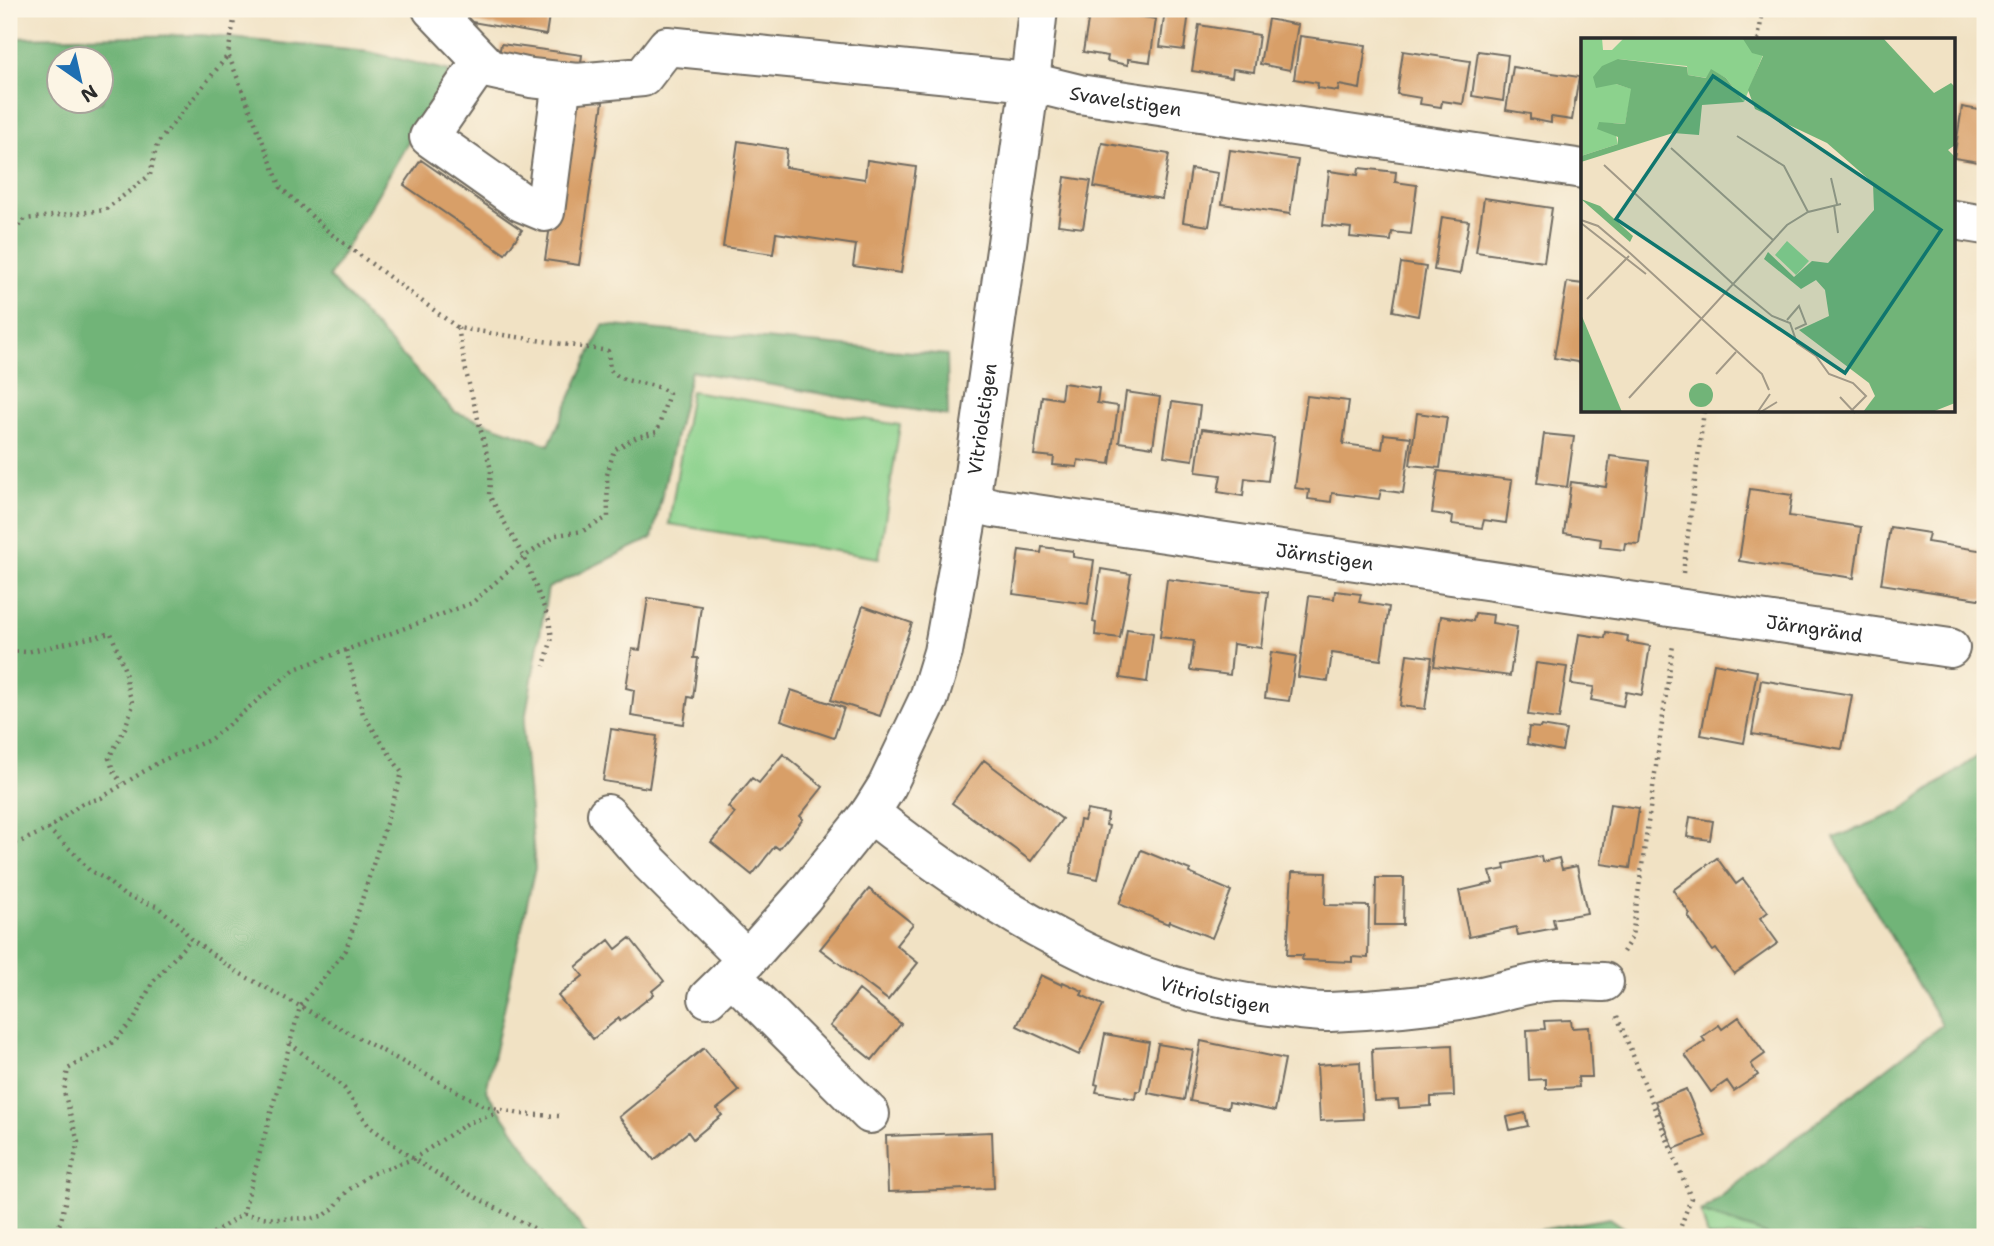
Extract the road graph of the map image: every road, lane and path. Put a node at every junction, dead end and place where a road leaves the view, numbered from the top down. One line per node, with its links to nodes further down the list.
1 (236, 9): 6 (path)
2 (432, 9): 7 (street)
3 (1038, 9): 9 (street, Vitriolstigen)
4 (1763, 9): 5 (path)
5 (1758, 38)
6 (228, 54): 13 (path); 14 (path)
7 (481, 62): 8 (street); 8 (street)
8 (562, 81): 9 (street, Svavelstigen)
9 (1030, 82): 10 (street, Svavelstigen); 16 (street, Vitriolstigen)
10 (1581, 169)
11 (1955, 220): 12 (street)
12 (1985, 225)
13 (9, 236)
14 (458, 328): 17 (path); 17 (path)
15 (1704, 413): 18 (path)
16 (970, 502): 18 (street, Järnstigen); 24 (street, Vitriolstigen)
17 (524, 557): 20 (path); 22 (path)
18 (1679, 607): 19 (street, Järngränd); 30 (path)
19 (1950, 648)
20 (346, 650): 23 (path); 31 (path)
21 (9, 651): 23 (path)
22 (544, 666)
23 (122, 783): 26 (path)
24 (870, 813): 29 (street, Vitriolstigen); 30 (street, Vitriolstigen)
25 (607, 814): 29 (street)
26 (48, 829): 27 (path); 28 (path)
27 (9, 847)
28 (191, 939): 31 (path); 38 (path)
29 (728, 978): 34 (street)
30 (1604, 982): 41 (path)
31 (300, 1007): 32 (path); 33 (path)
32 (290, 1043): 36 (path); 37 (path)
33 (504, 1111): 35 (path); 36 (path)
34 (870, 1114)
35 (559, 1116)
36 (413, 1159): 37 (path); 40 (path)
37 (243, 1214): 39 (path)
38 (54, 1237)
39 (207, 1237)
40 (550, 1237)
41 (1677, 1237)

